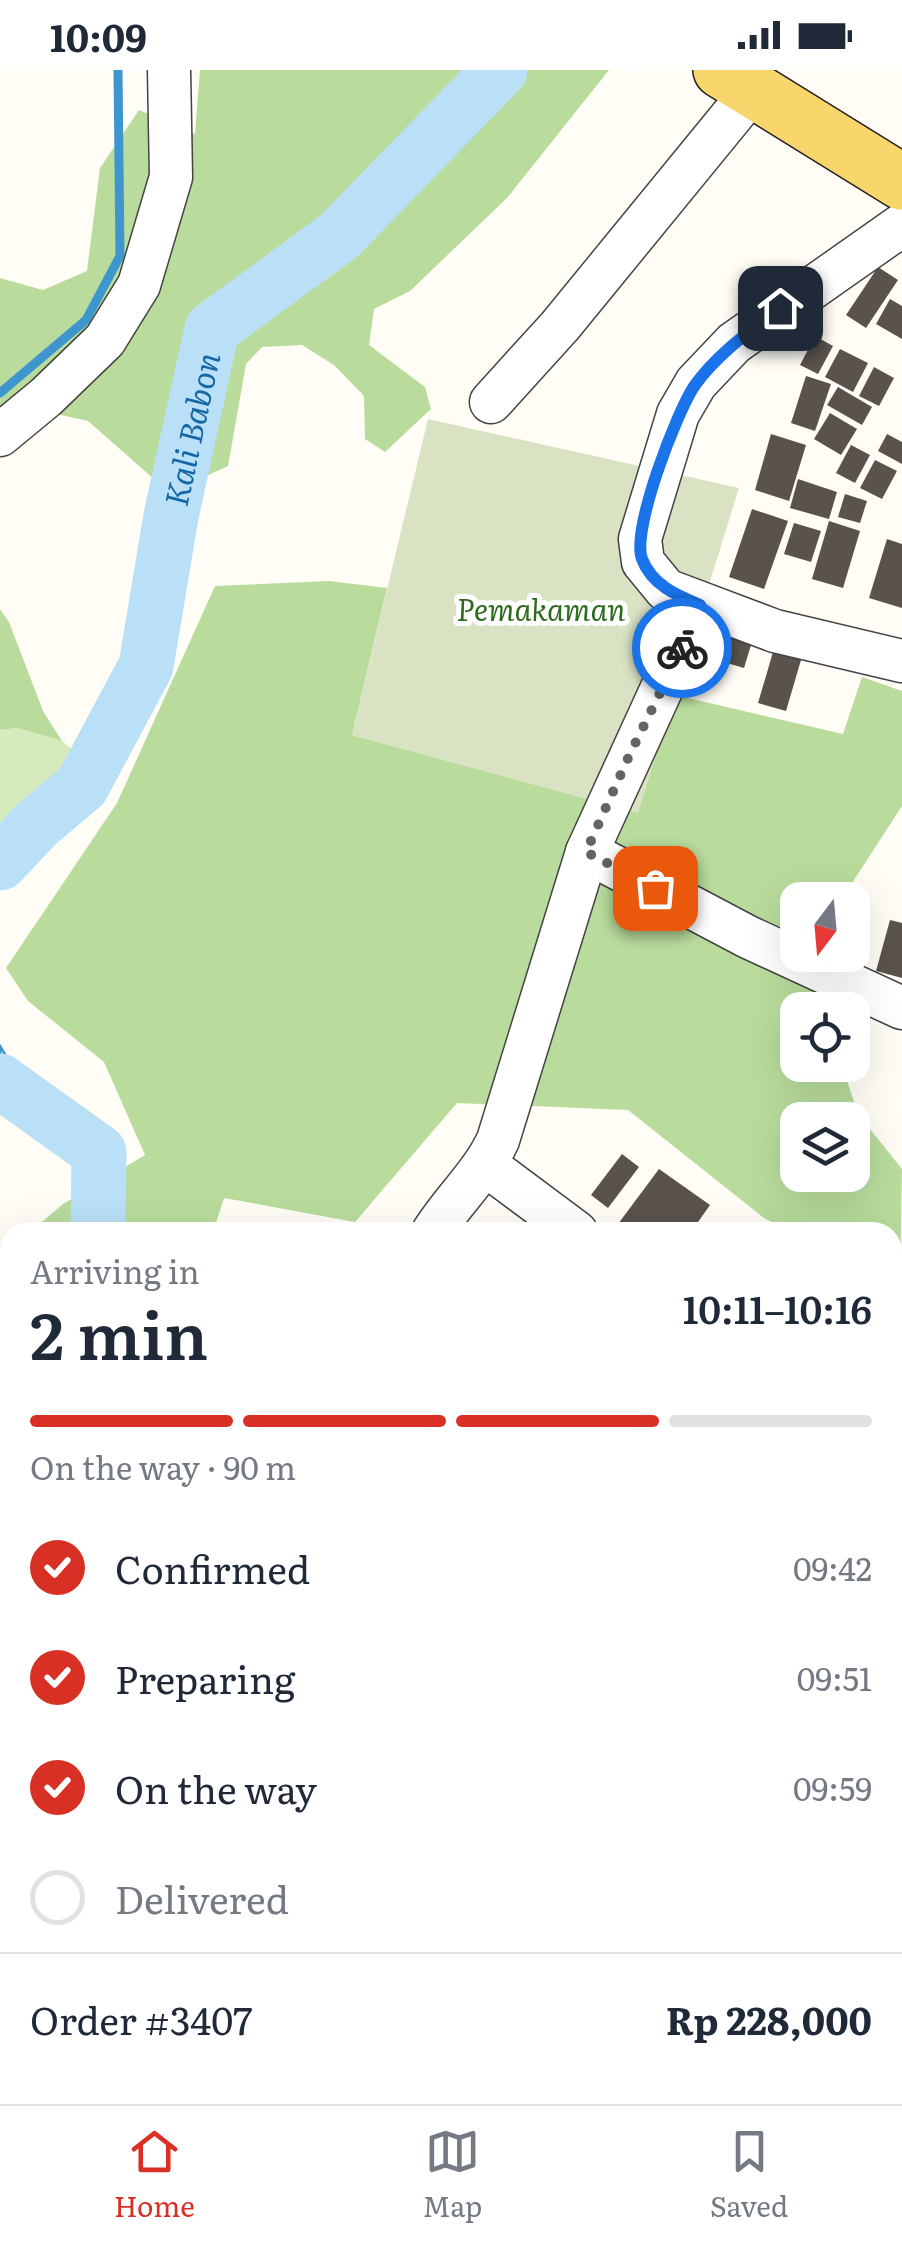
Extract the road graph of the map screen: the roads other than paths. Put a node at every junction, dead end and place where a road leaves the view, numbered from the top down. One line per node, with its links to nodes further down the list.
1 (169, 70): 6 (street)
2 (737, 80): 3 (main road); 5 (street)
3 (902, 182)
4 (902, 225): 7 (street)
5 (491, 402)
6 (0, 435)
7 (700, 605): 8 (street); 9 (street)
8 (902, 661)
9 (586, 852): 10 (street); 11 (street)
10 (902, 1008)
11 (486, 1165): 12 (street); 13 (street)
12 (440, 1222)
13 (563, 1222)

